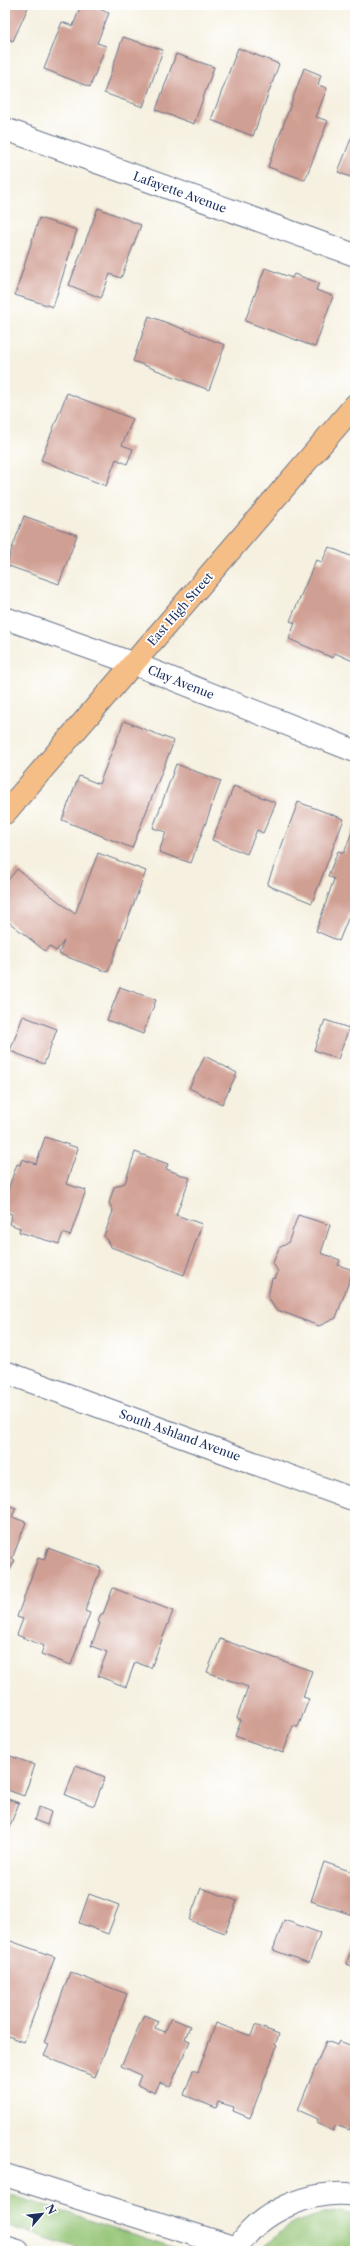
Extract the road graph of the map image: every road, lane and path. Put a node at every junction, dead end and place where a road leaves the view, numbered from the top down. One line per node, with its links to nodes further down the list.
1 (5, 129): 2 (street, Lafayette Avenue)
2 (355, 255)
3 (355, 405): 5 (main road, East High Street)
4 (5, 618): 5 (street, Clay Avenue)
5 (132, 663): 6 (street, Clay Avenue); 7 (main road, East High Street)
6 (355, 751)
7 (5, 813)
8 (5, 1372): 9 (street, South Ashland Avenue)
9 (355, 1500)
10 (5, 2175): 13 (street)
11 (355, 2195): 13 (street)
12 (5, 2247): 14 (street)
13 (236, 2250)
14 (18, 2251)

